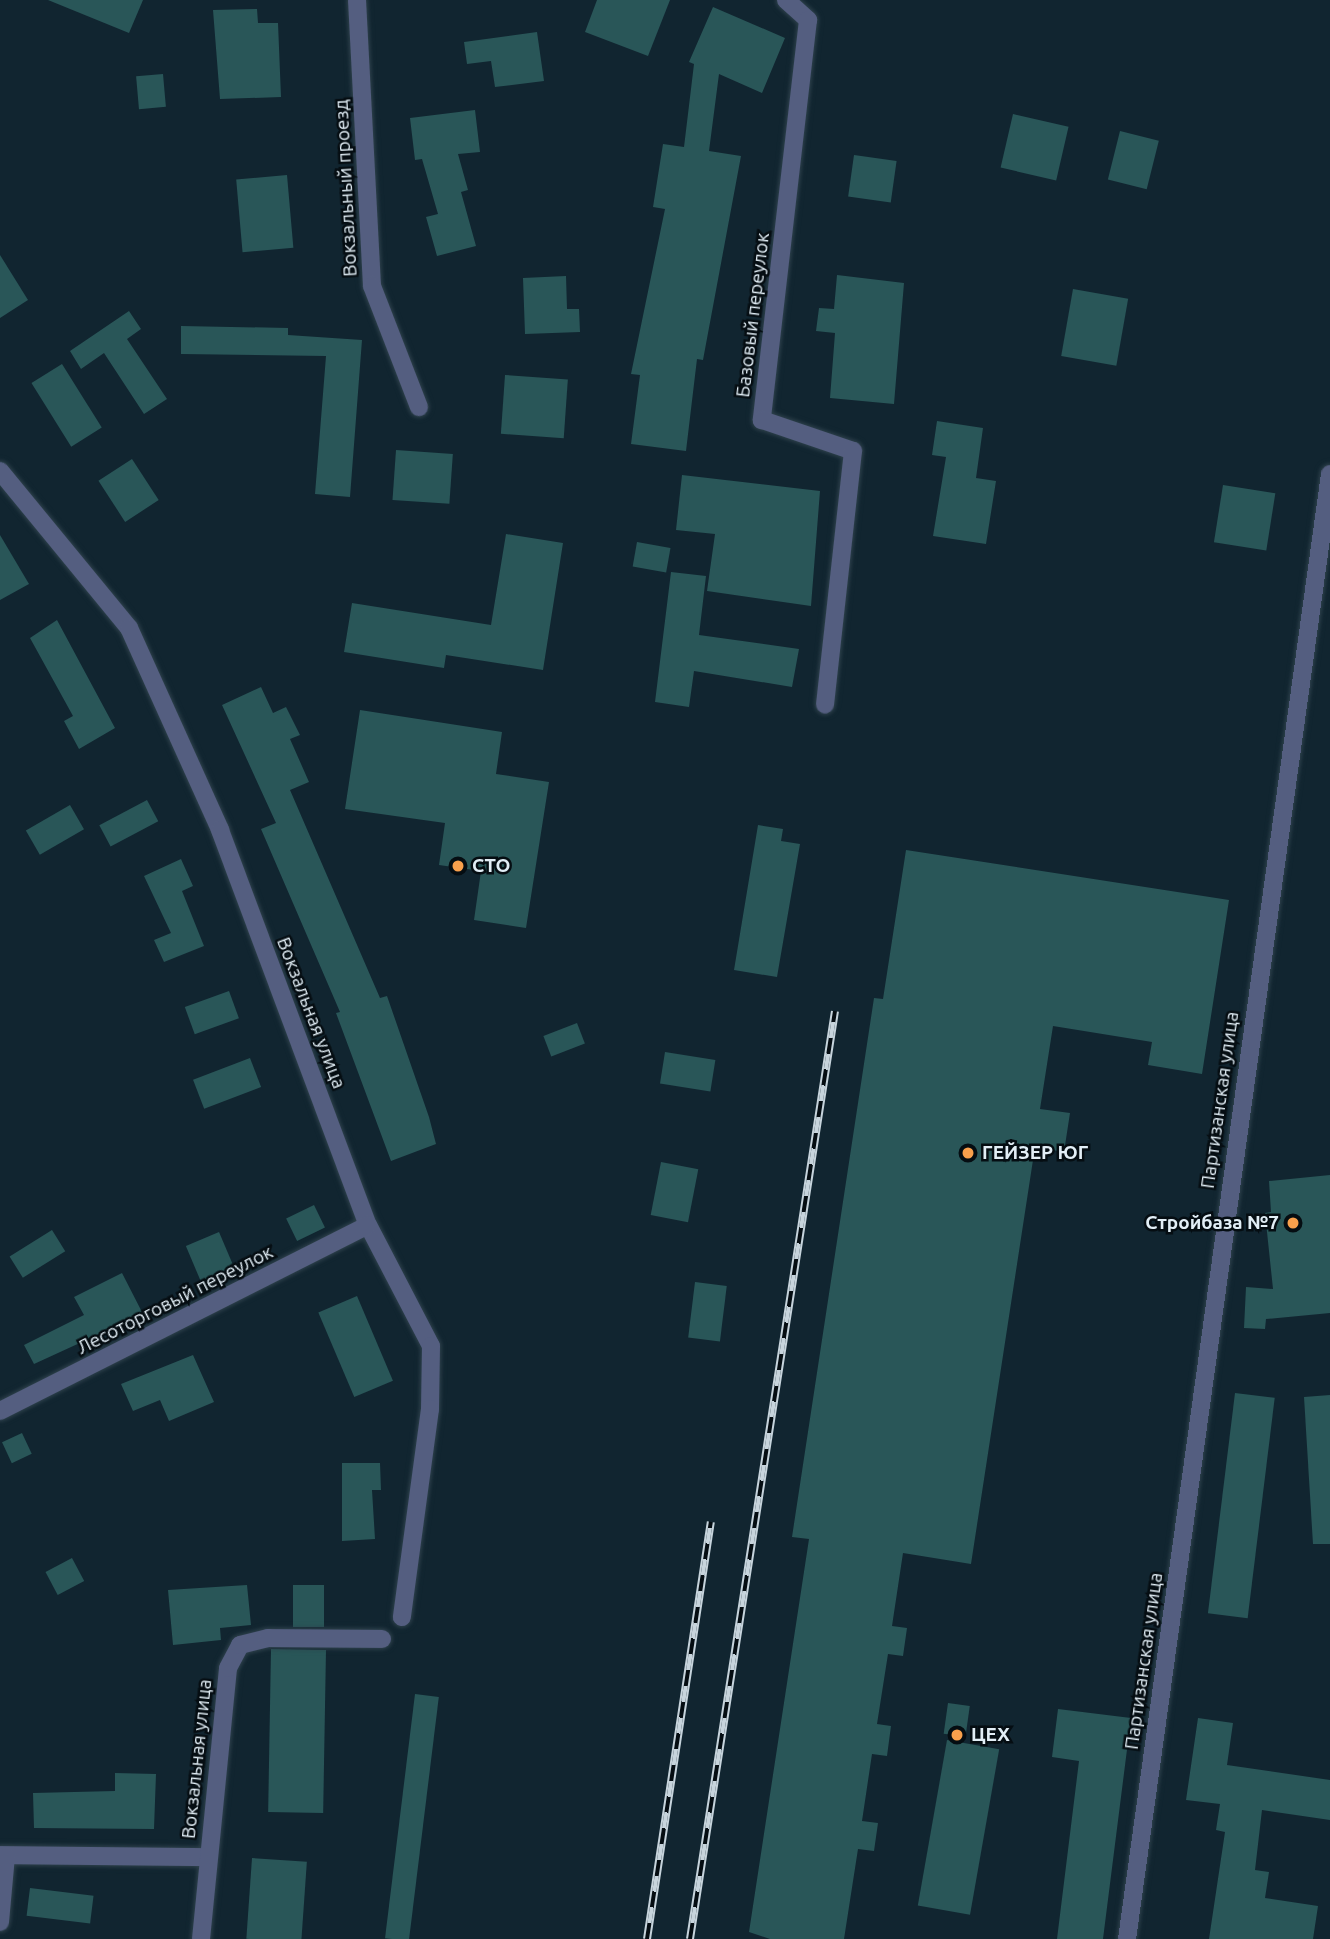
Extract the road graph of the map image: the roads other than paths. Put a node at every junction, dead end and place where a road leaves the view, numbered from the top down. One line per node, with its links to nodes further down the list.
1 (357, 0): 3 (street, Вокзальный проезд)
2 (786, 0): 6 (street, Базовый переулок)
3 (419, 407)
4 (0, 471): 7 (street, Вокзальная улица)
5 (1330, 474): 15 (street, Партизанская улица)
6 (825, 704)
7 (368, 1225): 8 (street, Лесоторговый переулок); 9 (street, Вокзальная улица)
8 (0, 1411)
9 (402, 1617)
10 (382, 1639): 12 (street, Вокзальная улица)
11 (3, 1856): 12 (street); 13 (street)
12 (208, 1857): 14 (street, Вокзальная улица)
13 (0, 1922)
14 (201, 1939)
15 (1127, 1939)

